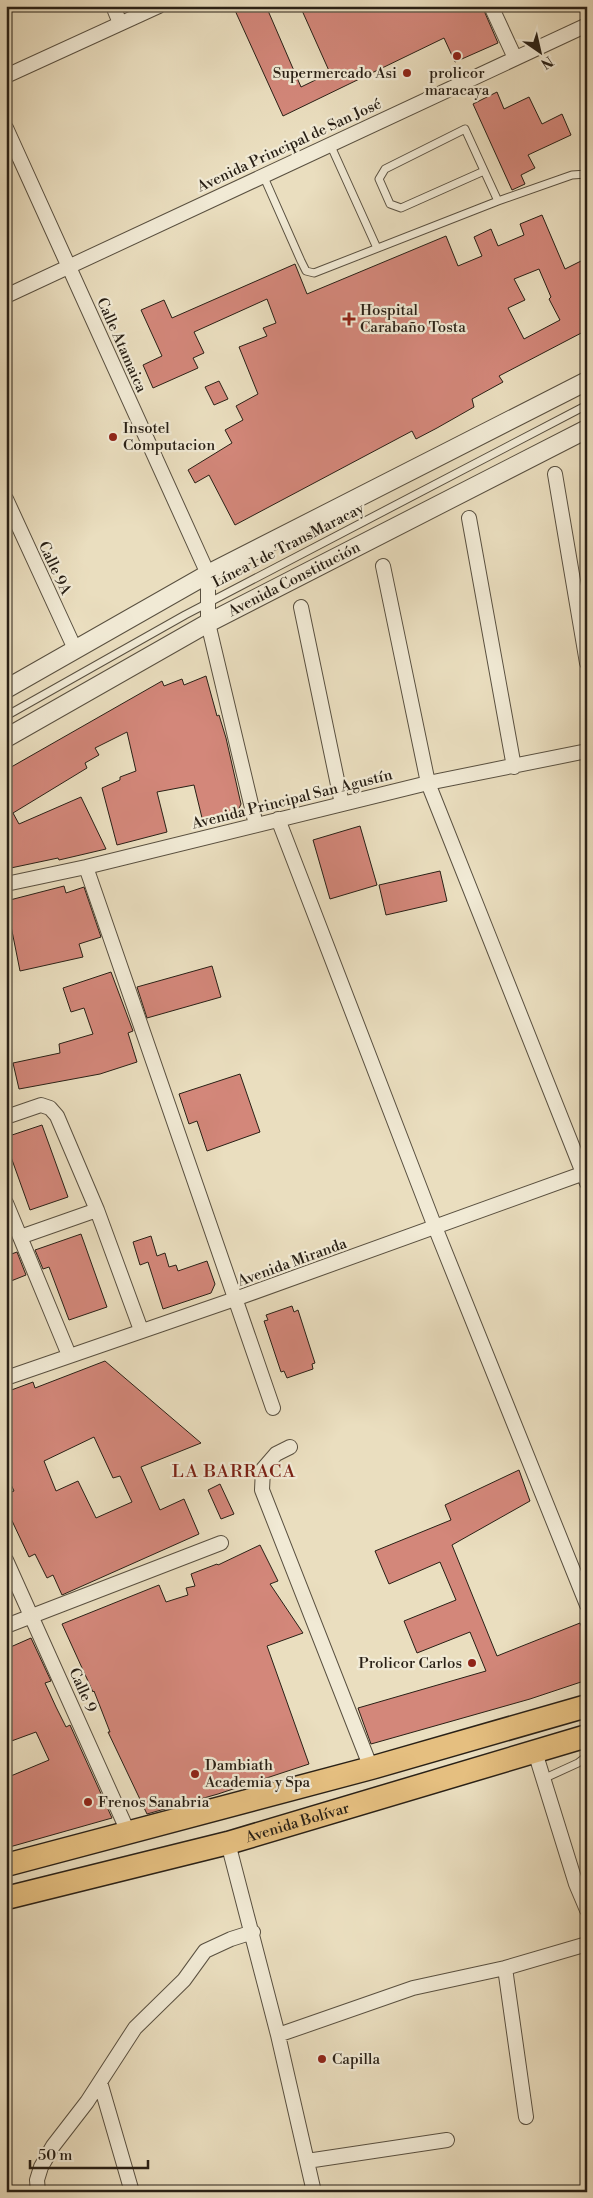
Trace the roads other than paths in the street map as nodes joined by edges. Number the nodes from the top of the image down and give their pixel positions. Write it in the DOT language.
graph roads {
  1 [pos="113,6"];
  2 [pos="159,6"];
  3 [pos="491,6"];
  4 [pos="120,23"];
  5 [pos="587,25"];
  6 [pos="515,58"];
  7 [pos="6,76"];
  8 [pos="6,128"];
  9 [pos="330,144"];
  10 [pos="484,171"];
  11 [pos="587,174"];
  12 [pos="263,175"];
  13 [pos="498,201"];
  14 [pos="377,248"];
  15 [pos="68,266"];
  16 [pos="6,296"];
  17 [pos="587,381"];
  18 [pos="587,405"];
  19 [pos="587,429"];
  20 [pos="555,474"];
  21 [pos="6,499"];
  22 [pos="469,518"];
  23 [pos="383,566"];
  24 [pos="208,574"];
  25 [pos="208,602"];
  26 [pos="300,607"];
  27 [pos="208,623"];
  28 [pos="75,649"];
  29 [pos="587,663"];
  30 [pos="6,689"];
  31 [pos="6,716"];
  32 [pos="6,738"];
  33 [pos="587,751"];
  34 [pos="514,767"];
  35 [pos="428,783"];
  36 [pos="342,804"];
  37 [pos="278,819"];
  38 [pos="256,825"];
  39 [pos="86,867"];
  40 [pos="6,884"];
  41 [pos="6,1117"];
  42 [pos="585,1176"];
  43 [pos="6,1203"];
  44 [pos="97,1210"];
  45 [pos="436,1227"];
  46 [pos="20,1237"];
  47 [pos="235,1299"];
  48 [pos="142,1330"];
  49 [pos="68,1355"];
  50 [pos="6,1378"];
  51 [pos="273,1408"];
  52 [pos="290,1446"];
  53 [pos="220,1543"];
  54 [pos="6,1560"];
  55 [pos="587,1605"];
  56 [pos="32,1615"];
  57 [pos="6,1626"];
  58 [pos="587,1706"];
  59 [pos="587,1736"];
  60 [pos="535,1752"];
  61 [pos="587,1756"];
  62 [pos="371,1768"];
  63 [pos="543,1779"];
  64 [pos="128,1834"];
  65 [pos="228,1843"];
  66 [pos="6,1865"];
  67 [pos="6,1898"];
  68 [pos="587,1910"];
  69 [pos="252,1932"];
  70 [pos="587,1944"];
  71 [pos="505,1968"];
  72 [pos="278,2035"];
  73 [pos="100,2082"];
  74 [pos="526,2117"];
  75 [pos="447,2140"];
  76 [pos="307,2161"];
  77 [pos="38,2192"];
  78 [pos="132,2192"];
  79 [pos="314,2192"];
  1 -- 4 [label="street"];
  2 -- 4 [label="street"];
  3 -- 6 [label="street"];
  4 -- 7 [label="street"];
  5 -- 6 [label="street, Avenida Principal de San José"];
  6 -- 9 [label="street, Avenida Principal de San José"];
  8 -- 15 [label="street, Calle Atamaica"];
  9 -- 12 [label="street, Avenida Principal de San José"];
  9 -- 14 [label="lane"];
  10 -- 10 [label="lane"];
  10 -- 13 [label="lane"];
  11 -- 13 [label="lane"];
  12 -- 14 [label="lane"];
  12 -- 15 [label="street, Avenida Principal de San José"];
  13 -- 14 [label="lane"];
  15 -- 16 [label="street, Avenida Principal de San José"];
  15 -- 24 [label="street, Calle Atamaica"];
  17 -- 24 [label="street"];
  18 -- 25 [label="lane, Línea 1 de TransMaracay"];
  19 -- 27 [label="street, Avenida Constitución"];
  20 -- 29 [label="street"];
  21 -- 28 [label="street, Calle 9A"];
  22 -- 34 [label="street"];
  23 -- 35 [label="street"];
  24 -- 25 [label="street"];
  24 -- 28 [label="street"];
  25 -- 27 [label="street"];
  25 -- 31 [label="lane, Línea 1 de TransMaracay"];
  26 -- 36 [label="street"];
  27 -- 32 [label="street, Avenida Constitución"];
  27 -- 38 [label="street"];
  28 -- 30 [label="street"];
  33 -- 34 [label="street, Avenida Principal San Agustín"];
  34 -- 35 [label="street, Avenida Principal San Agustín"];
  35 -- 36 [label="street, Avenida Principal San Agustín"];
  35 -- 42 [label="street"];
  36 -- 37 [label="street, Avenida Principal San Agustín"];
  37 -- 38 [label="street, Avenida Principal San Agustín"];
  37 -- 45 [label="street"];
  38 -- 39 [label="street, Avenida Principal San Agustín"];
  39 -- 40 [label="street, Avenida Principal San Agustín"];
  39 -- 47 [label="street"];
  41 -- 44 [label="street"];
  42 -- 45 [label="street, Avenida Miranda"];
  43 -- 46 [label="street"];
  44 -- 46 [label="street"];
  44 -- 48 [label="street"];
  45 -- 47 [label="street, Avenida Miranda"];
  45 -- 55 [label="street"];
  46 -- 49 [label="street"];
  47 -- 48 [label="street, Avenida Miranda"];
  47 -- 51 [label="street"];
  48 -- 49 [label="street, Avenida Miranda"];
  49 -- 50 [label="street, Avenida Miranda"];
  52 -- 62 [label="street"];
  53 -- 56 [label="street"];
  54 -- 56 [label="street, Calle 9"];
  56 -- 57 [label="street"];
  56 -- 64 [label="street, Calle 9"];
  58 -- 62 [label="main road, Avenida Bolívar"];
  59 -- 60 [label="main road, Avenida Bolívar"];
  60 -- 63 [label="street"];
  60 -- 65 [label="main road, Avenida Bolívar"];
  61 -- 63 [label="lane"];
  62 -- 64 [label="main road, Avenida Bolívar"];
  63 -- 68 [label="street"];
  64 -- 66 [label="main road, Avenida Bolívar"];
  65 -- 67 [label="main road, Avenida Bolívar"];
  65 -- 69 [label="street"];
  69 -- 72 [label="street"];
  69 -- 73 [label="street"];
  70 -- 71 [label="street"];
  71 -- 72 [label="street"];
  71 -- 74 [label="street"];
  72 -- 76 [label="street"];
  73 -- 77 [label="street"];
  73 -- 78 [label="street"];
  75 -- 76 [label="street"];
  76 -- 79 [label="street"];
}
